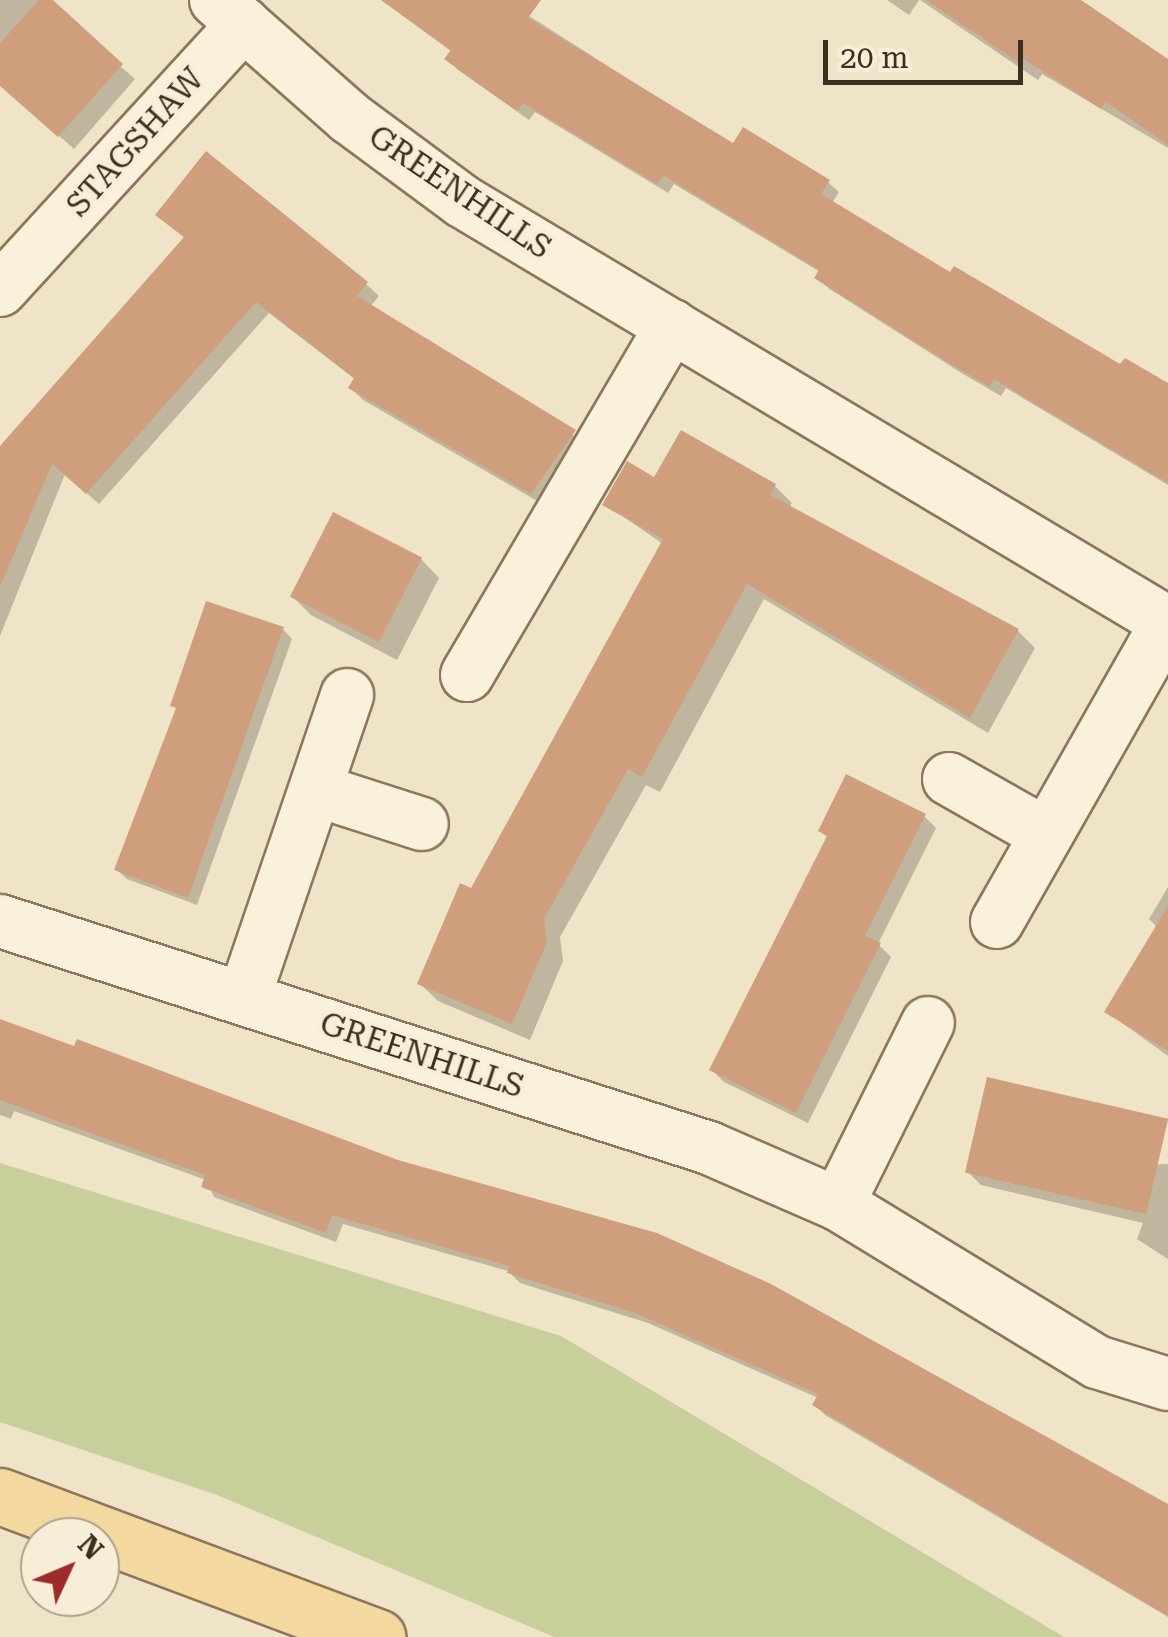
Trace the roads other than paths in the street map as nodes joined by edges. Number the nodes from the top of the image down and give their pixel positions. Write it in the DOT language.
graph roads {
  1 [pos="230,12"];
  2 [pos="9,262"];
  3 [pos="672,326"];
  4 [pos="1168,623"];
  5 [pos="468,675"];
  6 [pos="347,696"];
  7 [pos="949,779"];
  8 [pos="316,790"];
  9 [pos="422,824"];
  10 [pos="1046,834"];
  11 [pos="0,920"];
  12 [pos="997,922"];
  13 [pos="244,998"];
  14 [pos="928,1024"];
  15 [pos="838,1204"];
  16 [pos="1168,1384"];
  17 [pos="0,1496"];
  18 [pos="378,1637"];
  1 -- 2 [label="street, STAGSHAW"];
  1 -- 3 [label="street, GREENHILLS"];
  3 -- 4 [label="street, GREENHILLS"];
  3 -- 5 [label="street"];
  4 -- 10 [label="street"];
  6 -- 8 [label="street"];
  7 -- 10 [label="street"];
  8 -- 9 [label="street"];
  8 -- 13 [label="street"];
  10 -- 12 [label="street"];
  11 -- 13 [label="street, GREENHILLS"];
  13 -- 15 [label="street, GREENHILLS"];
  14 -- 15 [label="street"];
  15 -- 16 [label="street, GREENHILLS"];
  17 -- 18 [label="main road"];
}
